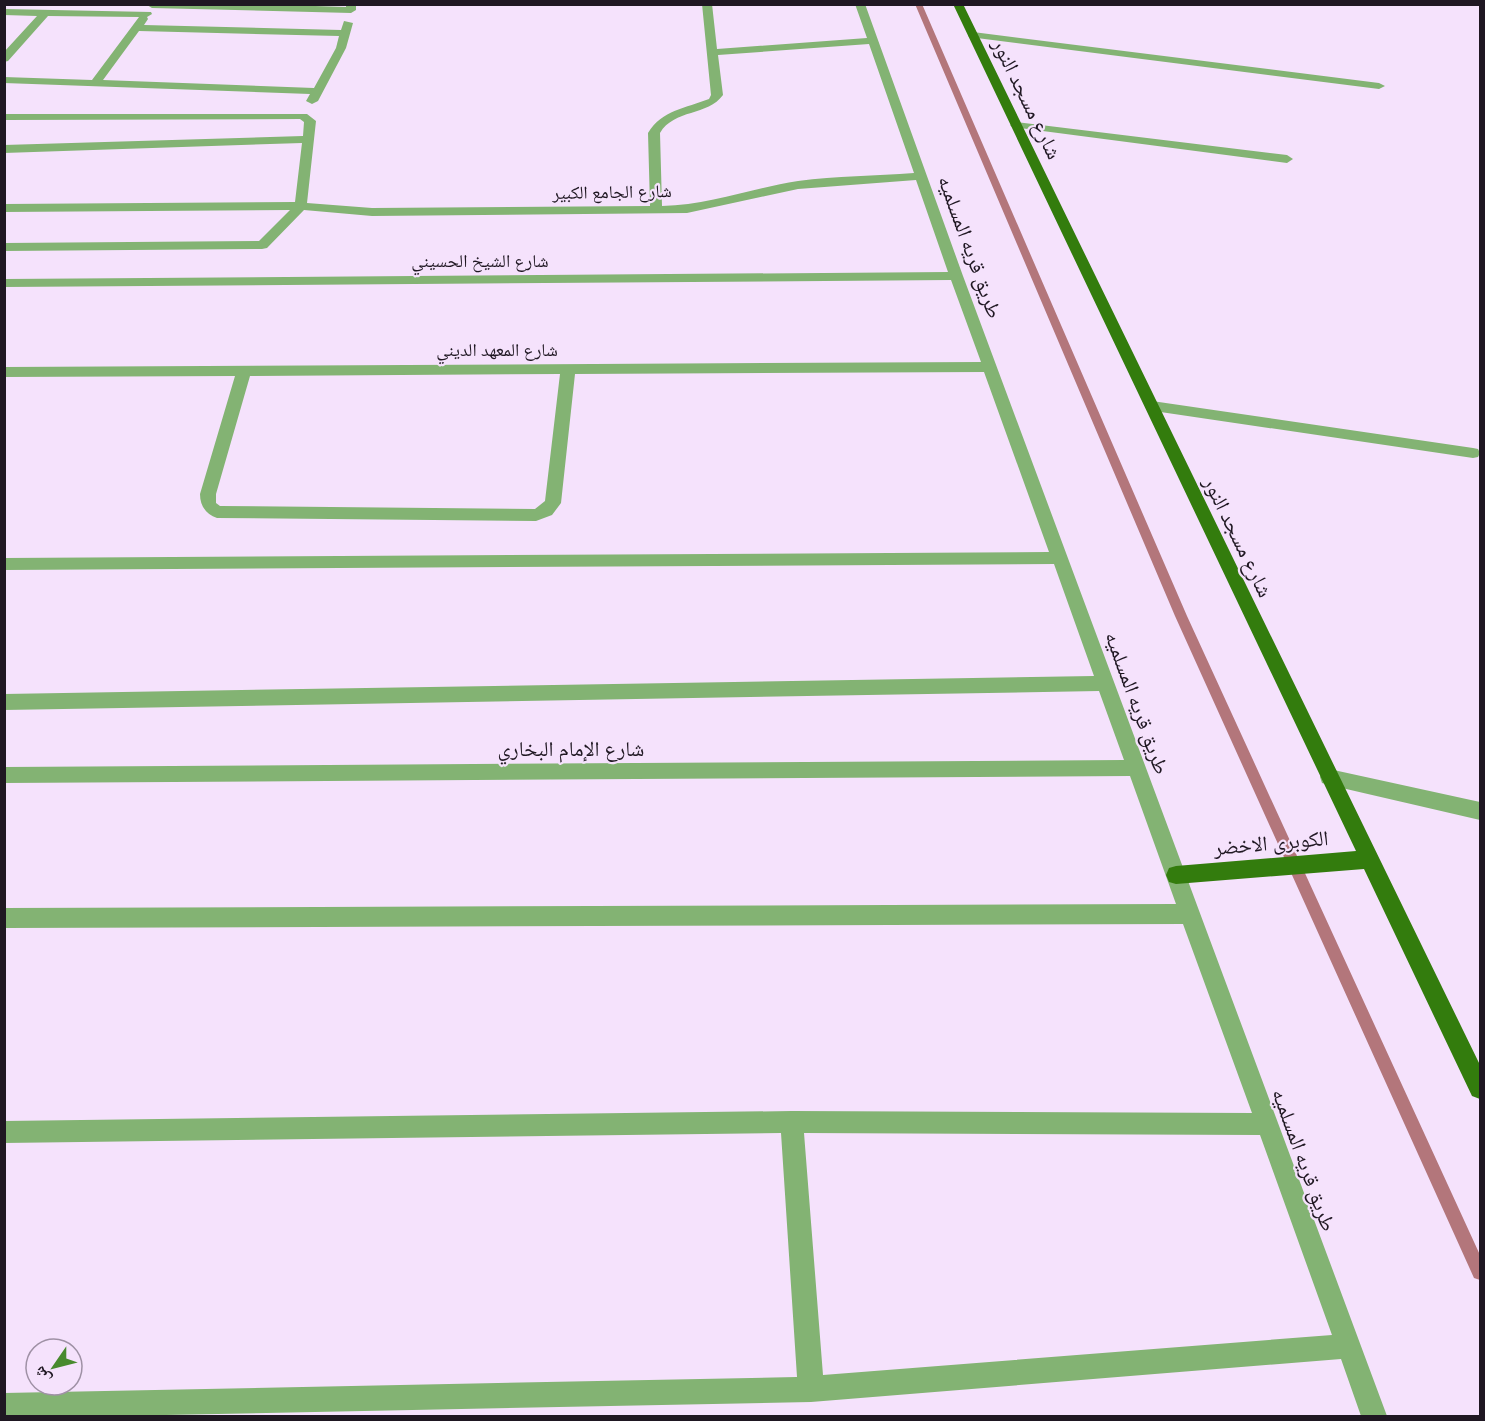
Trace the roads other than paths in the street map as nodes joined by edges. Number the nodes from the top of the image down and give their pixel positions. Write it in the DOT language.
graph roads {
  1 [pos="707,4"];
  2 [pos="860,4"];
  3 [pos="958,4"];
  4 [pos="351,7"];
  5 [pos="150,8"];
  6 [pos="12,9"];
  7 [pos="46,12"];
  8 [pos="136,28"];
  9 [pos="346,33"];
  10 [pos="973,35"];
  11 [pos="873,41"];
  12 [pos="714,52"];
  13 [pos="4,59"];
  14 [pos="4,80"];
  15 [pos="95,84"];
  16 [pos="1379,86"];
  17 [pos="318,91"];
  18 [pos="303,116"];
  19 [pos="4,117"];
  20 [pos="1016,125"];
  21 [pos="308,139"];
  22 [pos="4,149"];
  23 [pos="1287,159"];
  24 [pos="921,176"];
  25 [pos="301,206"];
  26 [pos="4,208"];
  27 [pos="656,210"];
  28 [pos="4,247"];
  29 [pos="956,276"];
  30 [pos="4,283"];
  31 [pos="989,367"];
  32 [pos="568,369"];
  33 [pos="244,371"];
  34 [pos="4,372"];
  35 [pos="1152,405"];
  36 [pos="1473,453"];
  37 [pos="1060,558"];
  38 [pos="4,564"];
  39 [pos="1105,683"];
  40 [pos="4,702"];
  41 [pos="1137,768"];
  42 [pos="4,776"];
  43 [pos="1329,777"];
  44 [pos="1480,811"];
  45 [pos="1370,859"];
  46 [pos="1176,875"];
  47 [pos="1190,914"];
  48 [pos="4,918"];
  49 [pos="1480,1088"];
  50 [pos="792,1122"];
  51 [pos="1268,1124"];
  52 [pos="4,1132"];
  53 [pos="1348,1346"];
  54 [pos="811,1389"];
  55 [pos="4,1407"];
  56 [pos="1374,1416"];
  1 -- 12 [label="street"];
  2 -- 11 [label="street, طريق قريه المسلميه"];
  3 -- 10 [label="main road, شارع مسجد النور"];
  4 -- 5 [label="street"];
  4 -- 9 [label="street"];
  5 -- 7 [label="street"];
  5 -- 8 [label="street"];
  6 -- 7 [label="street"];
  7 -- 13 [label="street"];
  8 -- 9 [label="street"];
  8 -- 15 [label="street"];
  9 -- 17 [label="street"];
  10 -- 16 [label="street"];
  10 -- 20 [label="main road, شارع مسجد النور"];
  11 -- 12 [label="street"];
  11 -- 24 [label="street, طريق قريه المسلميه"];
  12 -- 27 [label="street"];
  14 -- 15 [label="street"];
  15 -- 17 [label="street"];
  17 -- 18 [label="street"];
  18 -- 19 [label="street"];
  18 -- 21 [label="street"];
  20 -- 23 [label="street"];
  20 -- 35 [label="main road, شارع مسجد النور"];
  21 -- 22 [label="street"];
  21 -- 25 [label="street"];
  24 -- 27 [label="street, شارع الجامع الكبير"];
  24 -- 29 [label="street, طريق قريه المسلميه"];
  25 -- 26 [label="street, شارع الجامع الكبير"];
  25 -- 27 [label="street, شارع الجامع الكبير"];
  25 -- 28 [label="street"];
  29 -- 30 [label="street, شارع الشيخ الحسيني"];
  29 -- 31 [label="street, طريق قريه المسلميه"];
  31 -- 32 [label="street, شارع المعهد الديني"];
  31 -- 37 [label="street, طريق قريه المسلميه"];
  32 -- 33 [label="street, شارع المعهد الديني"];
  32 -- 33 [label="street"];
  33 -- 34 [label="street, شارع المعهد الديني"];
  35 -- 36 [label="street"];
  35 -- 43 [label="main road, شارع مسجد النور"];
  37 -- 38 [label="street"];
  37 -- 39 [label="street, طريق قريه المسلميه"];
  39 -- 40 [label="street"];
  39 -- 41 [label="street, طريق قريه المسلميه"];
  41 -- 42 [label="street, شارع الإمام البخاري"];
  41 -- 46 [label="street, طريق قريه المسلميه"];
  43 -- 44 [label="street"];
  43 -- 45 [label="main road, شارع مسجد النور"];
  45 -- 46 [label="main road, الكوبرى الاخضر"];
  45 -- 49 [label="main road, شارع مسجد النور"];
  46 -- 47 [label="street, طريق قريه المسلميه"];
  47 -- 48 [label="street"];
  47 -- 51 [label="street, طريق قريه المسلميه"];
  50 -- 51 [label="street"];
  50 -- 52 [label="street"];
  50 -- 54 [label="street"];
  51 -- 53 [label="street, طريق قريه المسلميه"];
  53 -- 54 [label="street"];
  53 -- 56 [label="street, طريق قريه المسلميه"];
  54 -- 55 [label="street"];
}
